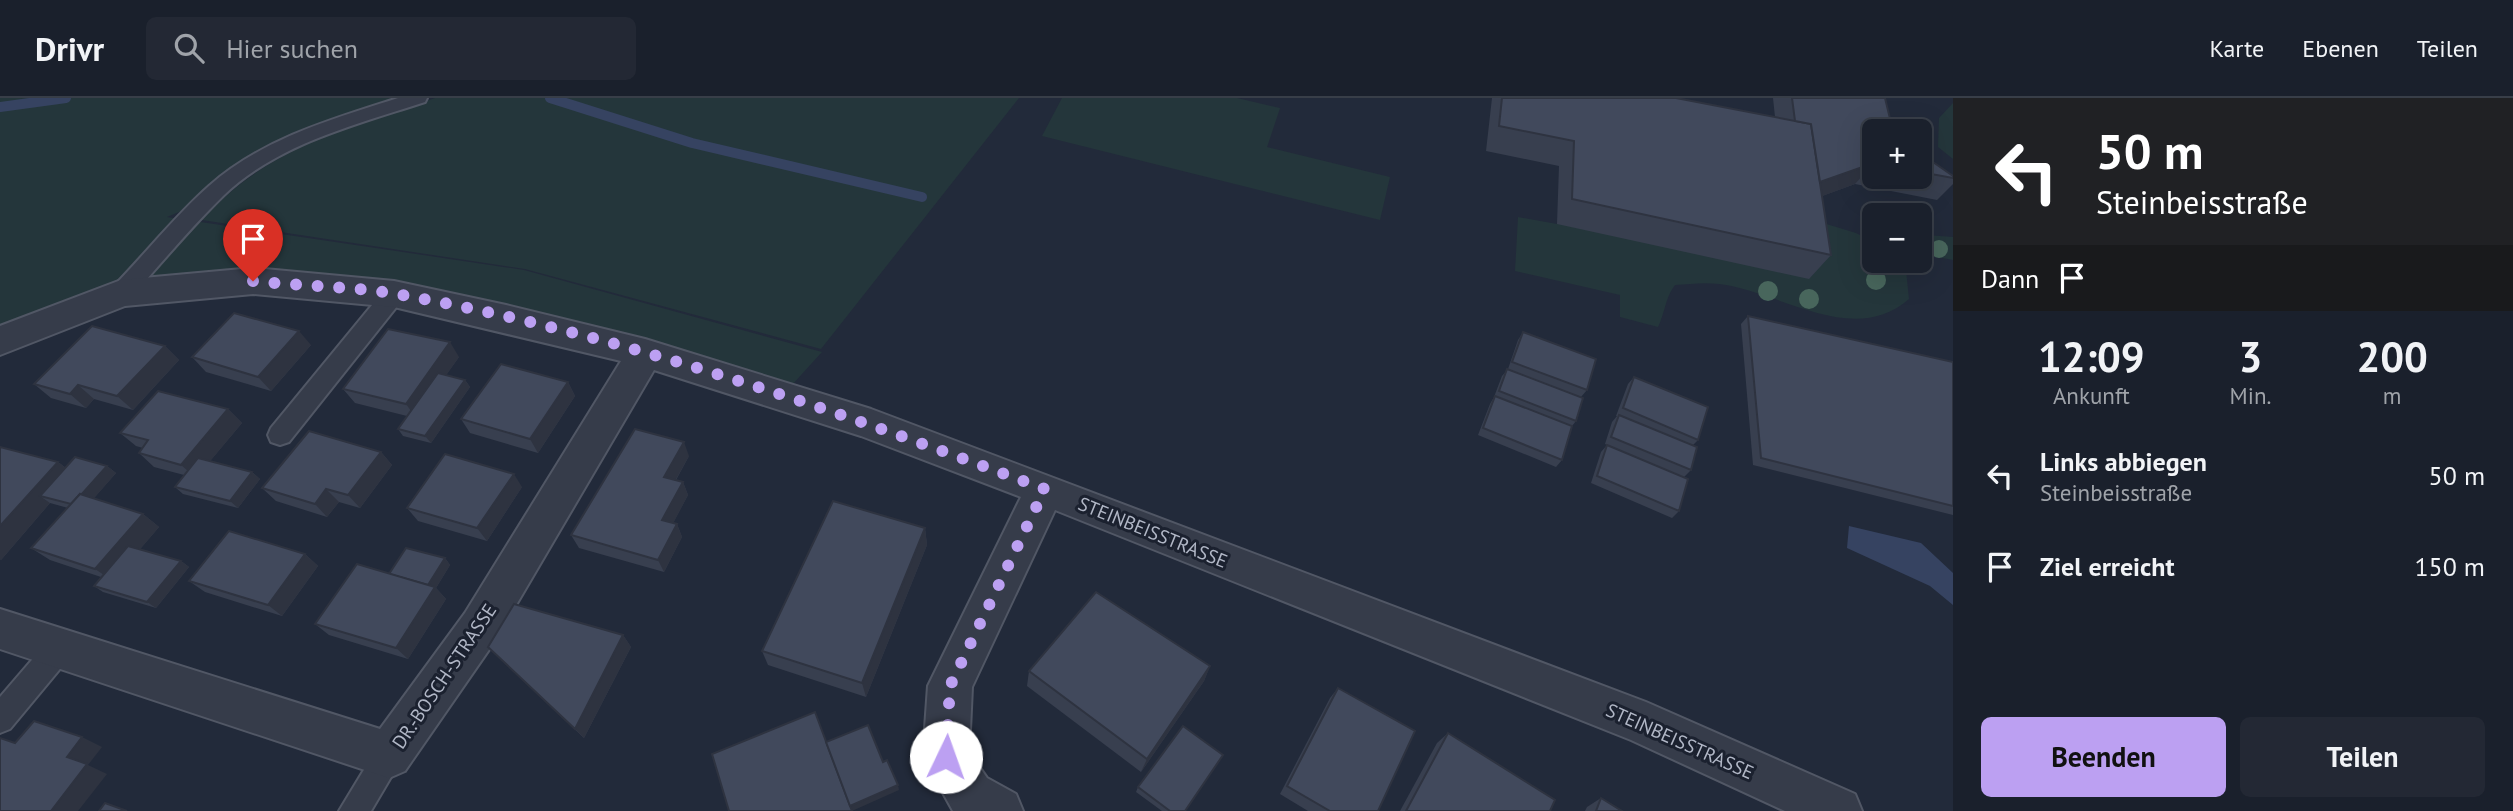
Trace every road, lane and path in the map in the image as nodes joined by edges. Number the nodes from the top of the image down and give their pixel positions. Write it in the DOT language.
graph roads {
  1 [pos="418,98"];
  2 [pos="121,293"];
  3 [pos="394,294"];
  4 [pos="0,341"];
  5 [pos="645,353"];
  6 [pos="280,435"];
  7 [pos="1045,489"];
  8 [pos="0,628"];
  9 [pos="59,649"];
  10 [pos="0,719"];
  11 [pos="389,755"];
  12 [pos="975,806"];
  13 [pos="354,811"];
  14 [pos="1838,811"];
  1 -- 2 [label="lane"];
  2 -- 3 [label="street, STEINBEISSTRASSE"];
  2 -- 4 [label="street, STEINBEISSTRASSE"];
  3 -- 5 [label="street, STEINBEISSTRASSE"];
  3 -- 6 [label="lane"];
  5 -- 7 [label="street, STEINBEISSTRASSE"];
  5 -- 11 [label="street, DR.-BOSCH-STRASSE"];
  7 -- 12 [label="street"];
  7 -- 14 [label="street, STEINBEISSTRASSE"];
  8 -- 9 [label="street, DR.-BOSCH-STRASSE"];
  9 -- 10 [label="lane"];
  9 -- 11 [label="street, DR.-BOSCH-STRASSE"];
  11 -- 13 [label="lane"];
}
